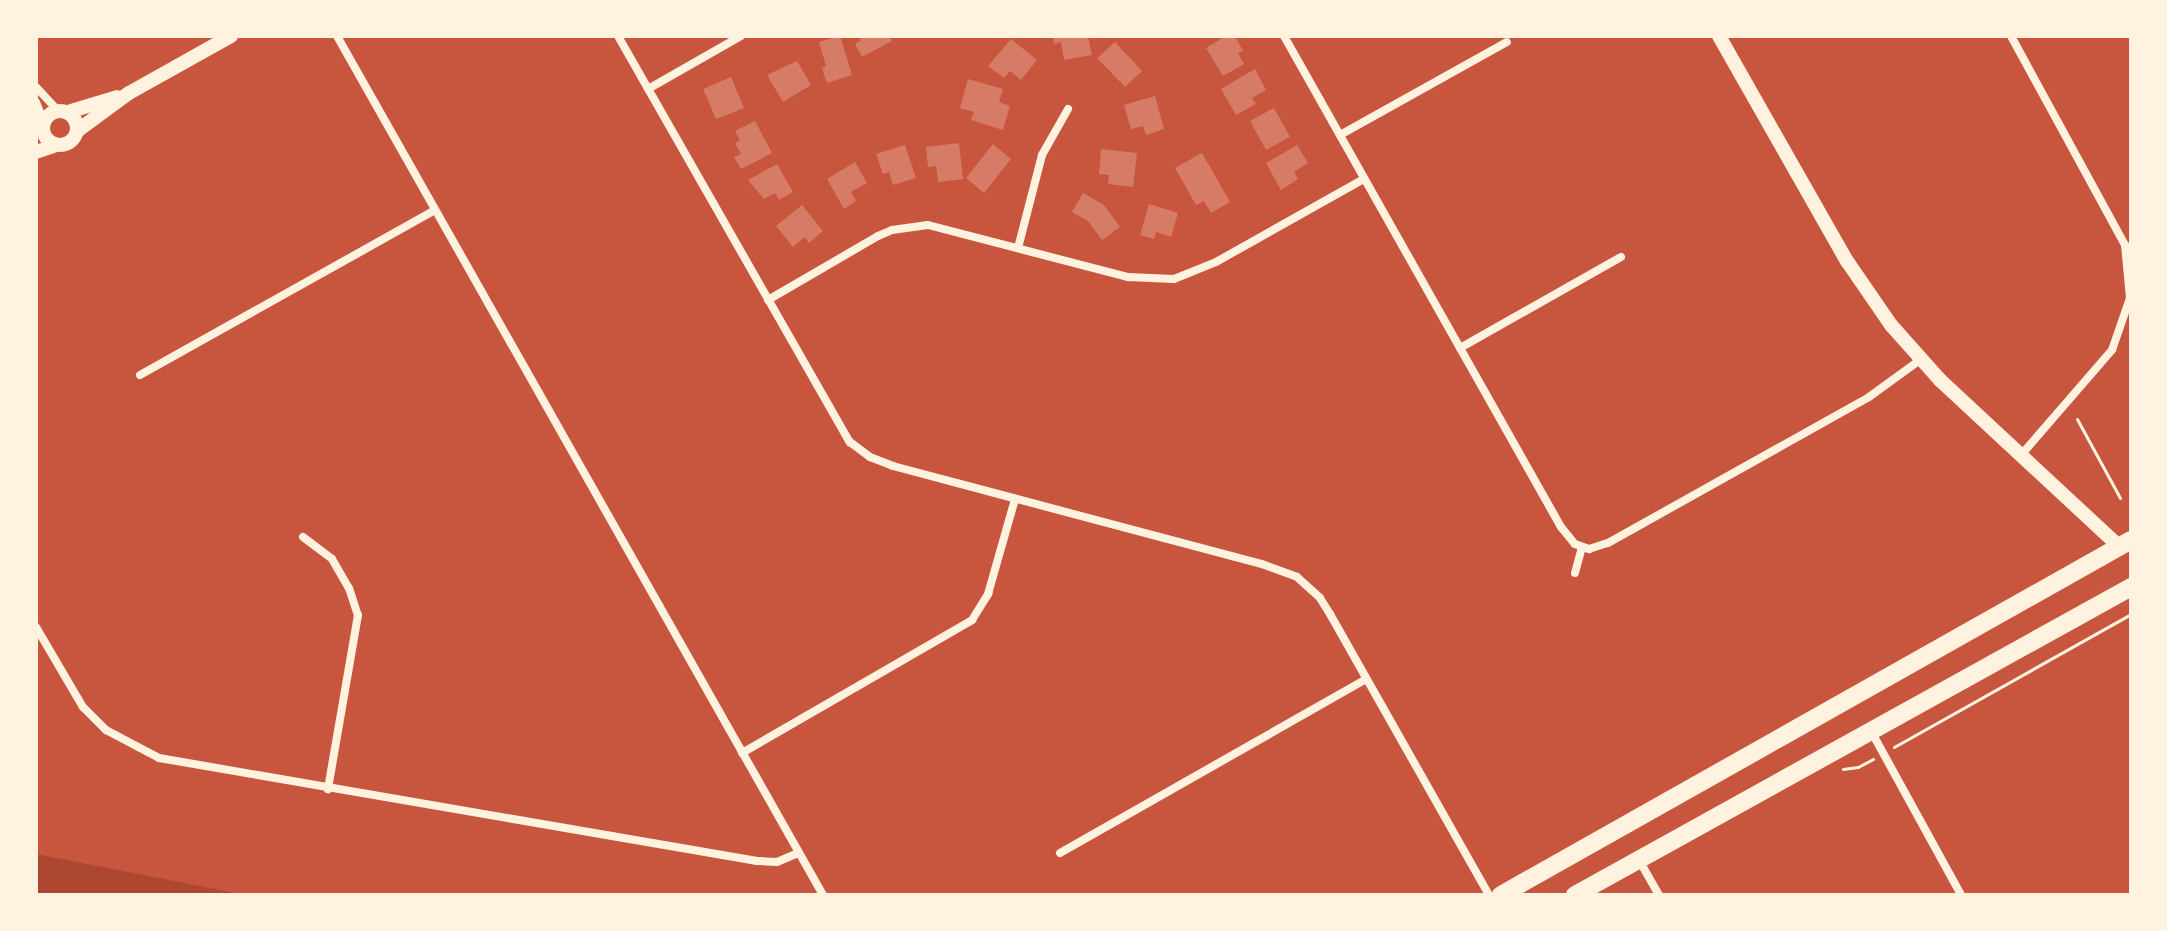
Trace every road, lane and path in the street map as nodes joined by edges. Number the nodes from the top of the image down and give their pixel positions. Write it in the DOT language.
graph roads {
  1 [pos="231,36"];
  2 [pos="337,36"];
  3 [pos="618,36"];
  4 [pos="741,36"];
  5 [pos="1284,36"];
  6 [pos="1719,36"];
  7 [pos="2011,36"];
  8 [pos="1507,42"];
  9 [pos="36,87"];
  10 [pos="648,89"];
  11 [pos="129,93"];
  12 [pos="36,102"];
  13 [pos="1068,109"];
  14 [pos="63,112"];
  15 [pos="41,128"];
  16 [pos="77,131"];
  17 [pos="1340,135"];
  18 [pos="56,145"];
  19 [pos="36,152"];
  20 [pos="1364,179"];
  21 [pos="435,210"];
  22 [pos="2128,243"];
  23 [pos="1018,248"];
  24 [pos="1621,257"];
  25 [pos="768,300"];
  26 [pos="1460,348"];
  27 [pos="1920,360"];
  28 [pos="140,375"];
  29 [pos="2077,419"];
  30 [pos="2022,454"];
  31 [pos="2120,498"];
  32 [pos="1015,499"];
  33 [pos="303,537"];
  34 [pos="1582,547"];
  35 [pos="2127,550"];
  36 [pos="1575,573"];
  37 [pos="2131,587"];
  38 [pos="2131,614"];
  39 [pos="36,627"];
  40 [pos="1366,679"];
  41 [pos="1871,731"];
  42 [pos="742,753"];
  43 [pos="1883,753"];
  44 [pos="328,789"];
  45 [pos="1621,828"];
  46 [pos="798,853"];
  47 [pos="1060,853"];
  48 [pos="1639,859"];
  49 [pos="823,895"];
  50 [pos="1489,895"];
  51 [pos="1501,895"];
  52 [pos="1575,895"];
  53 [pos="1659,895"];
  54 [pos="1961,895"];
  1 -- 11 [label="street"];
  2 -- 21 [label="street"];
  3 -- 10 [label="street"];
  4 -- 10 [label="street"];
  5 -- 17 [label="street"];
  6 -- 27 [label="street"];
  7 -- 22 [label="street"];
  8 -- 17 [label="street"];
  9 -- 14 [label="street"];
  10 -- 25 [label="street"];
  11 -- 14 [label="street"];
  11 -- 16 [label="street"];
  12 -- 15 [label="street"];
  13 -- 23 [label="street"];
  14 -- 15 [label="street"];
  14 -- 16 [label="street"];
  15 -- 18 [label="street"];
  16 -- 18 [label="street"];
  17 -- 20 [label="street"];
  18 -- 19 [label="street"];
  20 -- 23 [label="street"];
  20 -- 26 [label="street"];
  21 -- 28 [label="street"];
  21 -- 42 [label="street"];
  22 -- 30 [label="street"];
  23 -- 25 [label="street"];
  24 -- 26 [label="street"];
  25 -- 32 [label="street"];
  26 -- 34 [label="street"];
  27 -- 30 [label="street"];
  27 -- 34 [label="street"];
  29 -- 31 [label="path"];
  30 -- 35 [label="street"];
  32 -- 40 [label="street"];
  32 -- 42 [label="street"];
  33 -- 44 [label="street"];
  34 -- 36 [label="street"];
  35 -- 45 [label="main road"];
  37 -- 41 [label="main road"];
  38 -- 43 [label="path"];
  39 -- 44 [label="street"];
  40 -- 47 [label="street"];
  40 -- 50 [label="street"];
  41 -- 43 [label="street"];
  41 -- 48 [label="main road"];
  42 -- 46 [label="street"];
  43 -- 54 [label="street"];
  44 -- 46 [label="street"];
  45 -- 48 [label="main road"];
  45 -- 51 [label="main road"];
  46 -- 49 [label="street"];
  48 -- 52 [label="main road"];
  48 -- 53 [label="street"];
}
